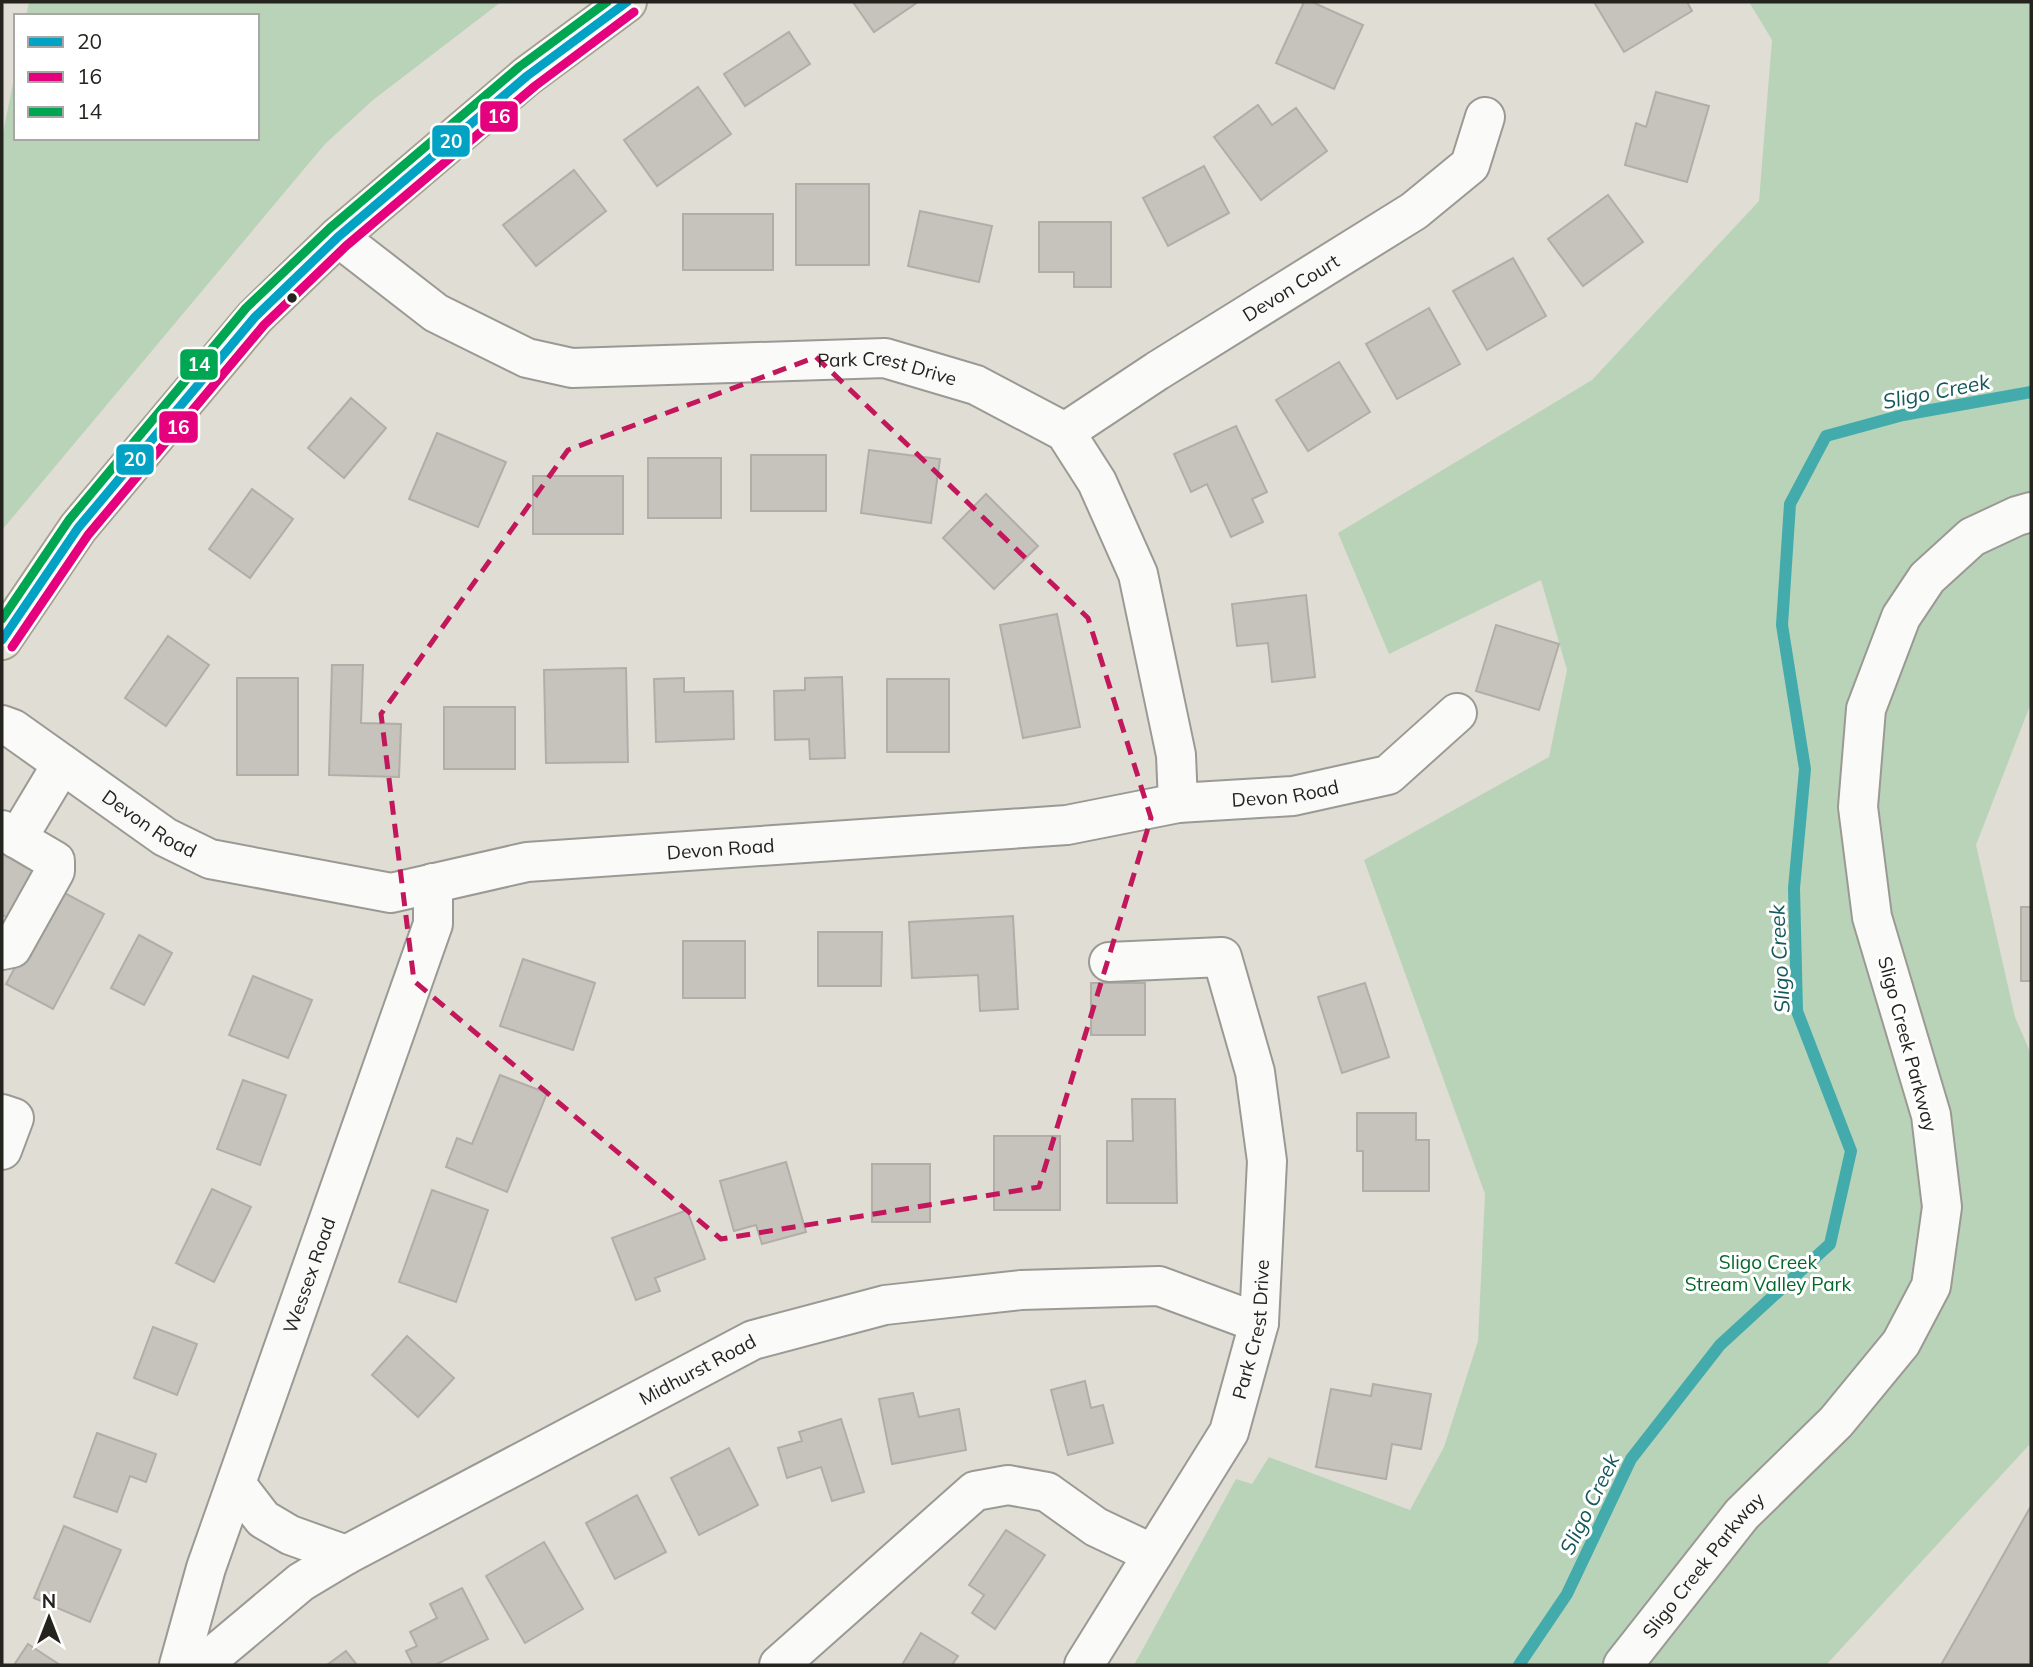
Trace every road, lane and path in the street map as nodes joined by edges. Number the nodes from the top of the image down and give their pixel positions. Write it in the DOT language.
graph roads {
  1 [pos="627,2"];
  2 [pos="1485,117"];
  3 [pos="338,237"];
  4 [pos="1065,432"];
  5 [pos="2031,512"];
  6 [pos="2,640"];
  7 [pos="1457,713"];
  8 [pos="2,725"];
  9 [pos="62,764"];
  10 [pos="1178,803"];
  11 [pos="9,834"];
  12 [pos="433,883"];
  13 [pos="2,950"];
  14 [pos="1109,962"];
  15 [pos="2,1114"];
  16 [pos="2,1150"];
  17 [pos="1259,1323"];
  18 [pos="236,1484"];
  19 [pos="1153,1554"];
  20 [pos="346,1555"];
  21 [pos="179,1665"];
  22 [pos="202,1665"];
  23 [pos="779,1665"];
  24 [pos="1084,1665"];
  25 [pos="1623,1665"];
  1 -- 3 [label="main road"];
  2 -- 4 [label="street, Devon Court"];
  3 -- 4 [label="street, Park Crest Drive"];
  3 -- 6 [label="main road"];
  4 -- 10 [label="street, Park Crest Drive"];
  5 -- 25 [label="street, Sligo Creek Parkway"];
  7 -- 10 [label="street, Devon Road"];
  8 -- 9 [label="street, Devon Road"];
  9 -- 11 [label="street"];
  9 -- 12 [label="street, Devon Road"];
  10 -- 12 [label="street, Devon Road"];
  11 -- 13 [label="street"];
  12 -- 18 [label="street, Wessex Road"];
  14 -- 17 [label="street, Park Crest Drive"];
  15 -- 16 [label="street"];
  17 -- 19 [label="street, Park Crest Drive"];
  17 -- 20 [label="street, Midhurst Road"];
  18 -- 20 [label="street"];
  18 -- 21 [label="street, Wessex Road"];
  19 -- 23 [label="street"];
  19 -- 24 [label="street, Park Crest Drive"];
  20 -- 22 [label="street, Midhurst Road"];
}
